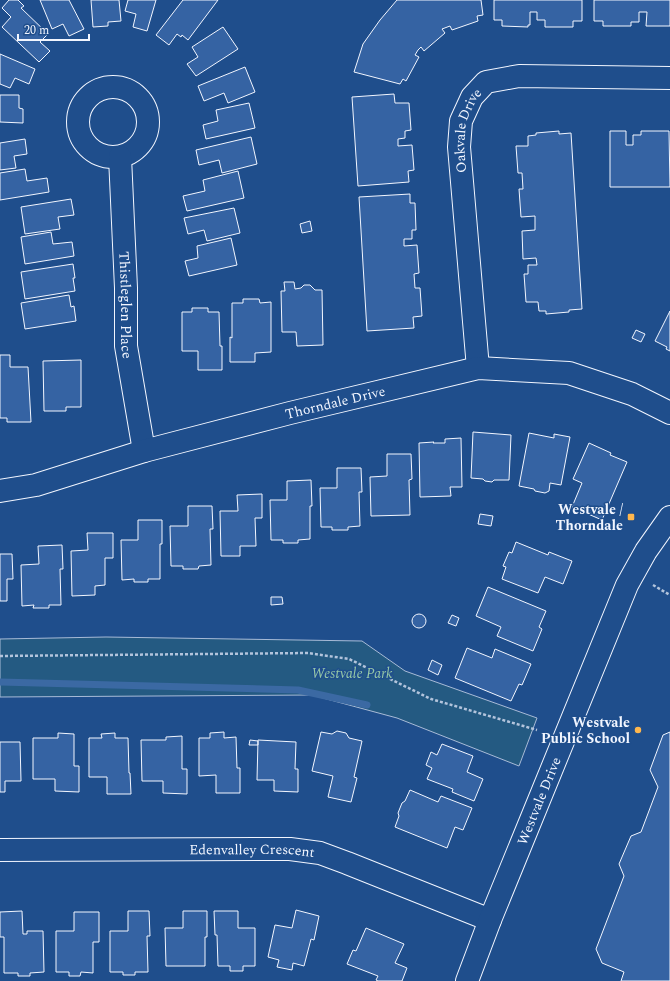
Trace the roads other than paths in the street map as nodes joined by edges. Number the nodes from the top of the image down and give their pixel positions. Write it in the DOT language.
graph roads {
  1 [pos="670,78"];
  2 [pos="120,157"];
  3 [pos="478,368"];
  4 [pos="670,413"];
  5 [pos="144,451"];
  6 [pos="0,491"];
  7 [pos="670,517"];
  8 [pos="0,850"];
  9 [pos="490,920"];
  10 [pos="467,981"];
  1 -- 3 [label="street, Oakvale Drive"];
  2 -- 5 [label="street, Thistleglen Place"];
  3 -- 4 [label="street, Thorndale Drive"];
  3 -- 5 [label="street, Thorndale Drive"];
  5 -- 6 [label="street, Thorndale Drive"];
  7 -- 9 [label="street, Westvale Drive"];
  8 -- 9 [label="street, Edenvalley Crescent"];
  9 -- 10 [label="street, Westvale Drive"];
}
